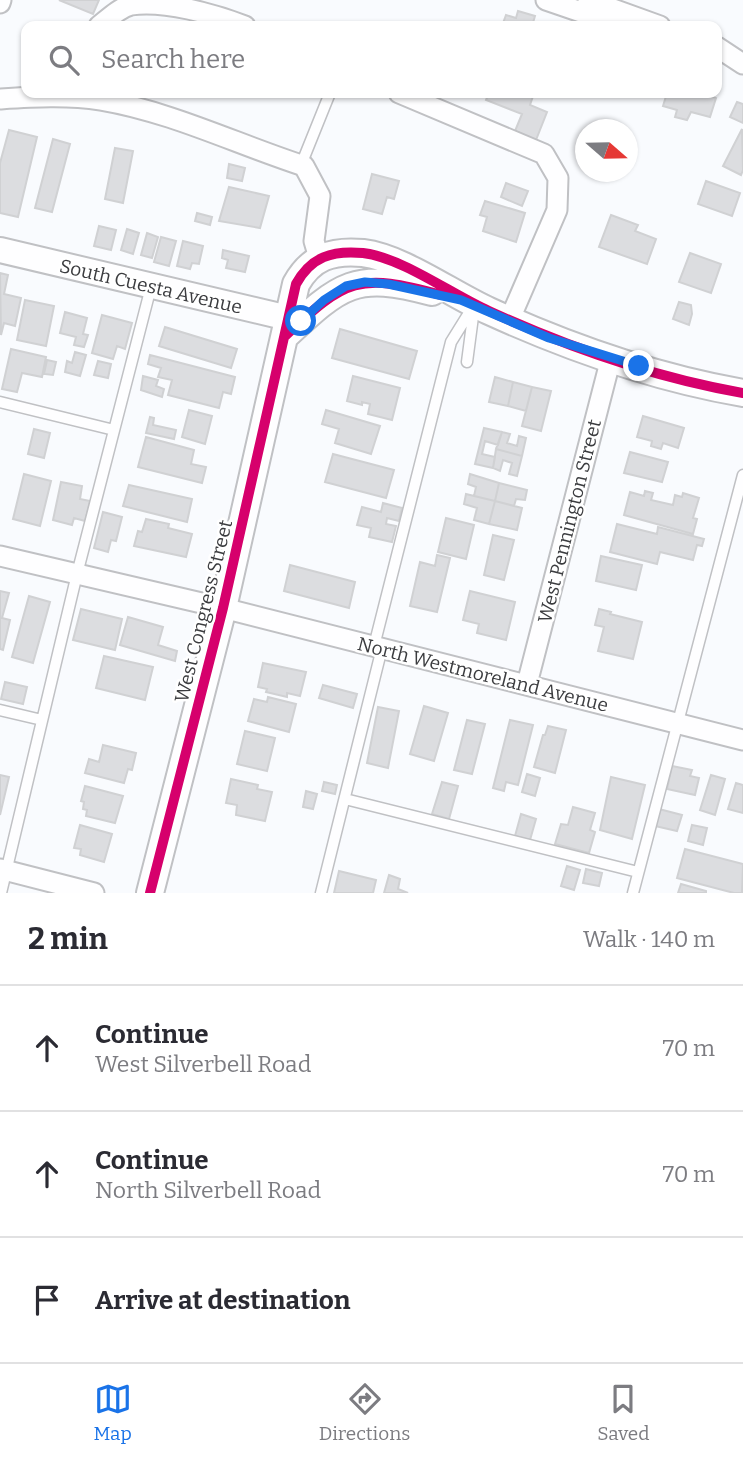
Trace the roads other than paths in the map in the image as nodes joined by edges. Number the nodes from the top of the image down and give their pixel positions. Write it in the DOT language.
graph roads {
  1 [pos="546,0"];
  2 [pos="587,0"];
  3 [pos="106,21"];
  4 [pos="228,21"];
  5 [pos="607,21"];
  6 [pos="646,21"];
  7 [pos="722,51"];
  8 [pos="722,60"];
  9 [pos="743,66"];
  10 [pos="21,97"];
  11 [pos="86,98"];
  12 [pos="328,98"];
  13 [pos="411,98"];
  14 [pos="0,99"];
  15 [pos="301,165"];
  16 [pos="0,250"];
  17 [pos="319,258"];
  18 [pos="151,287"];
  19 [pos="474,305"];
  20 [pos="509,321"];
  21 [pos="292,325"];
  22 [pos="611,358"];
  23 [pos="467,362"];
  24 [pos="743,393"];
  25 [pos="0,402"];
  26 [pos="114,430"];
  27 [pos="743,475"];
  28 [pos="0,556"];
  29 [pos="77,574"];
  30 [pos="223,608"];
  31 [pos="378,647"];
  32 [pos="527,684"];
  33 [pos="0,710"];
  34 [pos="42,720"];
  35 [pos="677,724"];
  36 [pos="743,740"];
  37 [pos="345,799"];
  38 [pos="3,869"];
  39 [pos="638,872"];
  40 [pos="1,893"];
  41 [pos="94,893"];
  42 [pos="150,893"];
  43 [pos="321,893"];
  44 [pos="633,893"];
  1 -- 5 [label="street"];
  2 -- 6 [label="street"];
  3 -- 4 [label="street"];
  7 -- 9 [label="street"];
  8 -- 9 [label="street"];
  10 -- 14 [label="street"];
  11 -- 15 [label="street"];
  12 -- 15 [label="lane"];
  13 -- 20 [label="street"];
  15 -- 17 [label="street"];
  16 -- 18 [label="street, South Cuesta Avenue"];
  17 -- 19 [label="main road"];
  17 -- 21 [label="main road, West Congress Street"];
  18 -- 21 [label="street, South Cuesta Avenue"];
  18 -- 26 [label="lane"];
  19 -- 20 [label="main road"];
  19 -- 21 [label="main road"];
  19 -- 23 [label="lane"];
  19 -- 31 [label="lane"];
  20 -- 22 [label="main road"];
  21 -- 30 [label="main road, West Congress Street"];
  22 -- 24 [label="main road"];
  22 -- 32 [label="street, West Pennington Street"];
  25 -- 26 [label="lane"];
  26 -- 29 [label="lane"];
  27 -- 35 [label="lane"];
  28 -- 29 [label="street, North Westmoreland Avenue"];
  29 -- 30 [label="street, North Westmoreland Avenue"];
  29 -- 34 [label="lane"];
  30 -- 31 [label="street, North Westmoreland Avenue"];
  30 -- 42 [label="main road, West Congress Street"];
  31 -- 32 [label="street, North Westmoreland Avenue"];
  31 -- 37 [label="lane"];
  32 -- 35 [label="street, North Westmoreland Avenue"];
  33 -- 34 [label="lane"];
  34 -- 38 [label="lane"];
  35 -- 36 [label="street, North Westmoreland Avenue"];
  35 -- 39 [label="lane"];
  37 -- 39 [label="lane"];
  37 -- 43 [label="lane"];
  38 -- 40 [label="lane"];
  38 -- 41 [label="street"];
  39 -- 44 [label="lane"];
}
